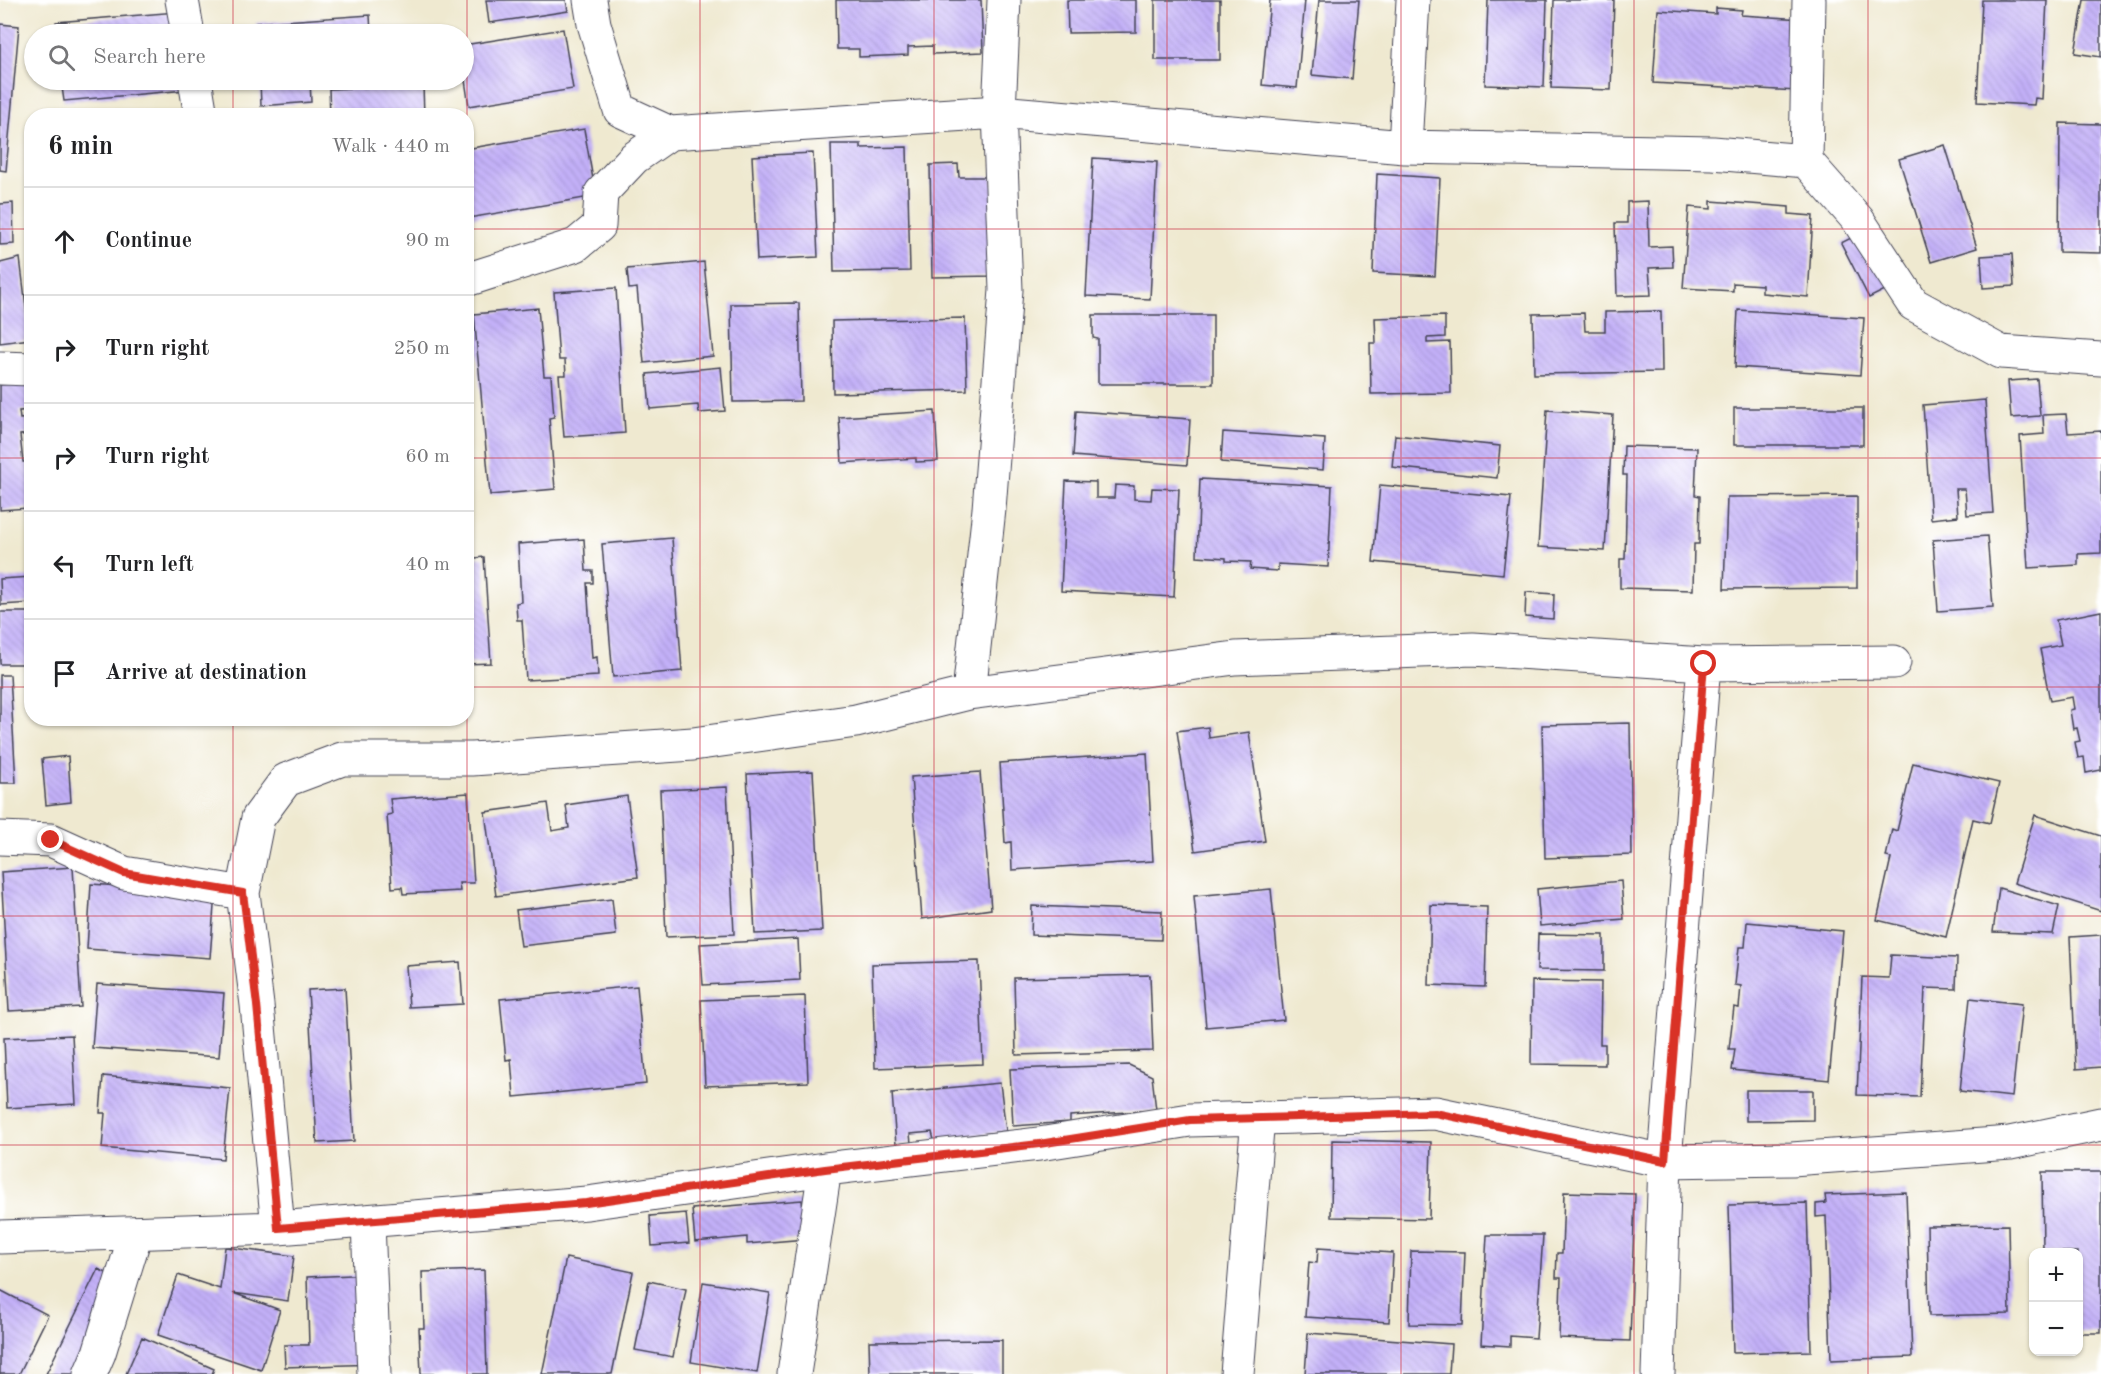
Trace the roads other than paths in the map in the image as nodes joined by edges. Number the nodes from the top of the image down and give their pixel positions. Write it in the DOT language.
graph roads {
  1 [pos="182,0"];
  2 [pos="590,0"];
  3 [pos="1004,0"];
  4 [pos="1413,0"];
  5 [pos="1809,0"];
  6 [pos="186,24"];
  7 [pos="197,90"];
  8 [pos="200,108"];
  9 [pos="999,111"];
  10 [pos="670,133"];
  11 [pos="1405,147"];
  12 [pos="1806,161"];
  13 [pos="474,277"];
  14 [pos="2101,359"];
  15 [pos="0,368"];
  16 [pos="24,369"];
  17 [pos="1894,662"];
  18 [pos="1704,664"];
  19 [pos="969,693"];
  20 [pos="0,838"];
  21 [pos="243,893"];
  22 [pos="1258,1118"];
  23 [pos="2101,1124"];
  24 [pos="1665,1161"];
  25 [pos="825,1169"];
  26 [pos="368,1222"];
  27 [pos="278,1228"];
  28 [pos="136,1233"];
  29 [pos="0,1237"];
  30 [pos="90,1374"];
  31 [pos="375,1374"];
  32 [pos="794,1374"];
  33 [pos="1237,1374"];
  34 [pos="1658,1374"];
  1 -- 6 [label="street"];
  2 -- 10 [label="street"];
  3 -- 9 [label="street"];
  4 -- 11 [label="street"];
  5 -- 12 [label="street"];
  7 -- 8 [label="street"];
  9 -- 10 [label="street"];
  9 -- 11 [label="street"];
  9 -- 19 [label="street"];
  10 -- 13 [label="street"];
  11 -- 12 [label="street"];
  12 -- 14 [label="street"];
  15 -- 16 [label="street"];
  17 -- 18 [label="street"];
  18 -- 19 [label="street"];
  18 -- 24 [label="street"];
  19 -- 21 [label="street"];
  20 -- 21 [label="street"];
  21 -- 27 [label="street"];
  22 -- 24 [label="street"];
  22 -- 25 [label="street"];
  22 -- 33 [label="street"];
  23 -- 24 [label="street"];
  24 -- 34 [label="street"];
  25 -- 26 [label="street"];
  25 -- 32 [label="street"];
  26 -- 27 [label="street"];
  26 -- 31 [label="street"];
  27 -- 28 [label="street"];
  28 -- 29 [label="street"];
  28 -- 30 [label="street"];
}
